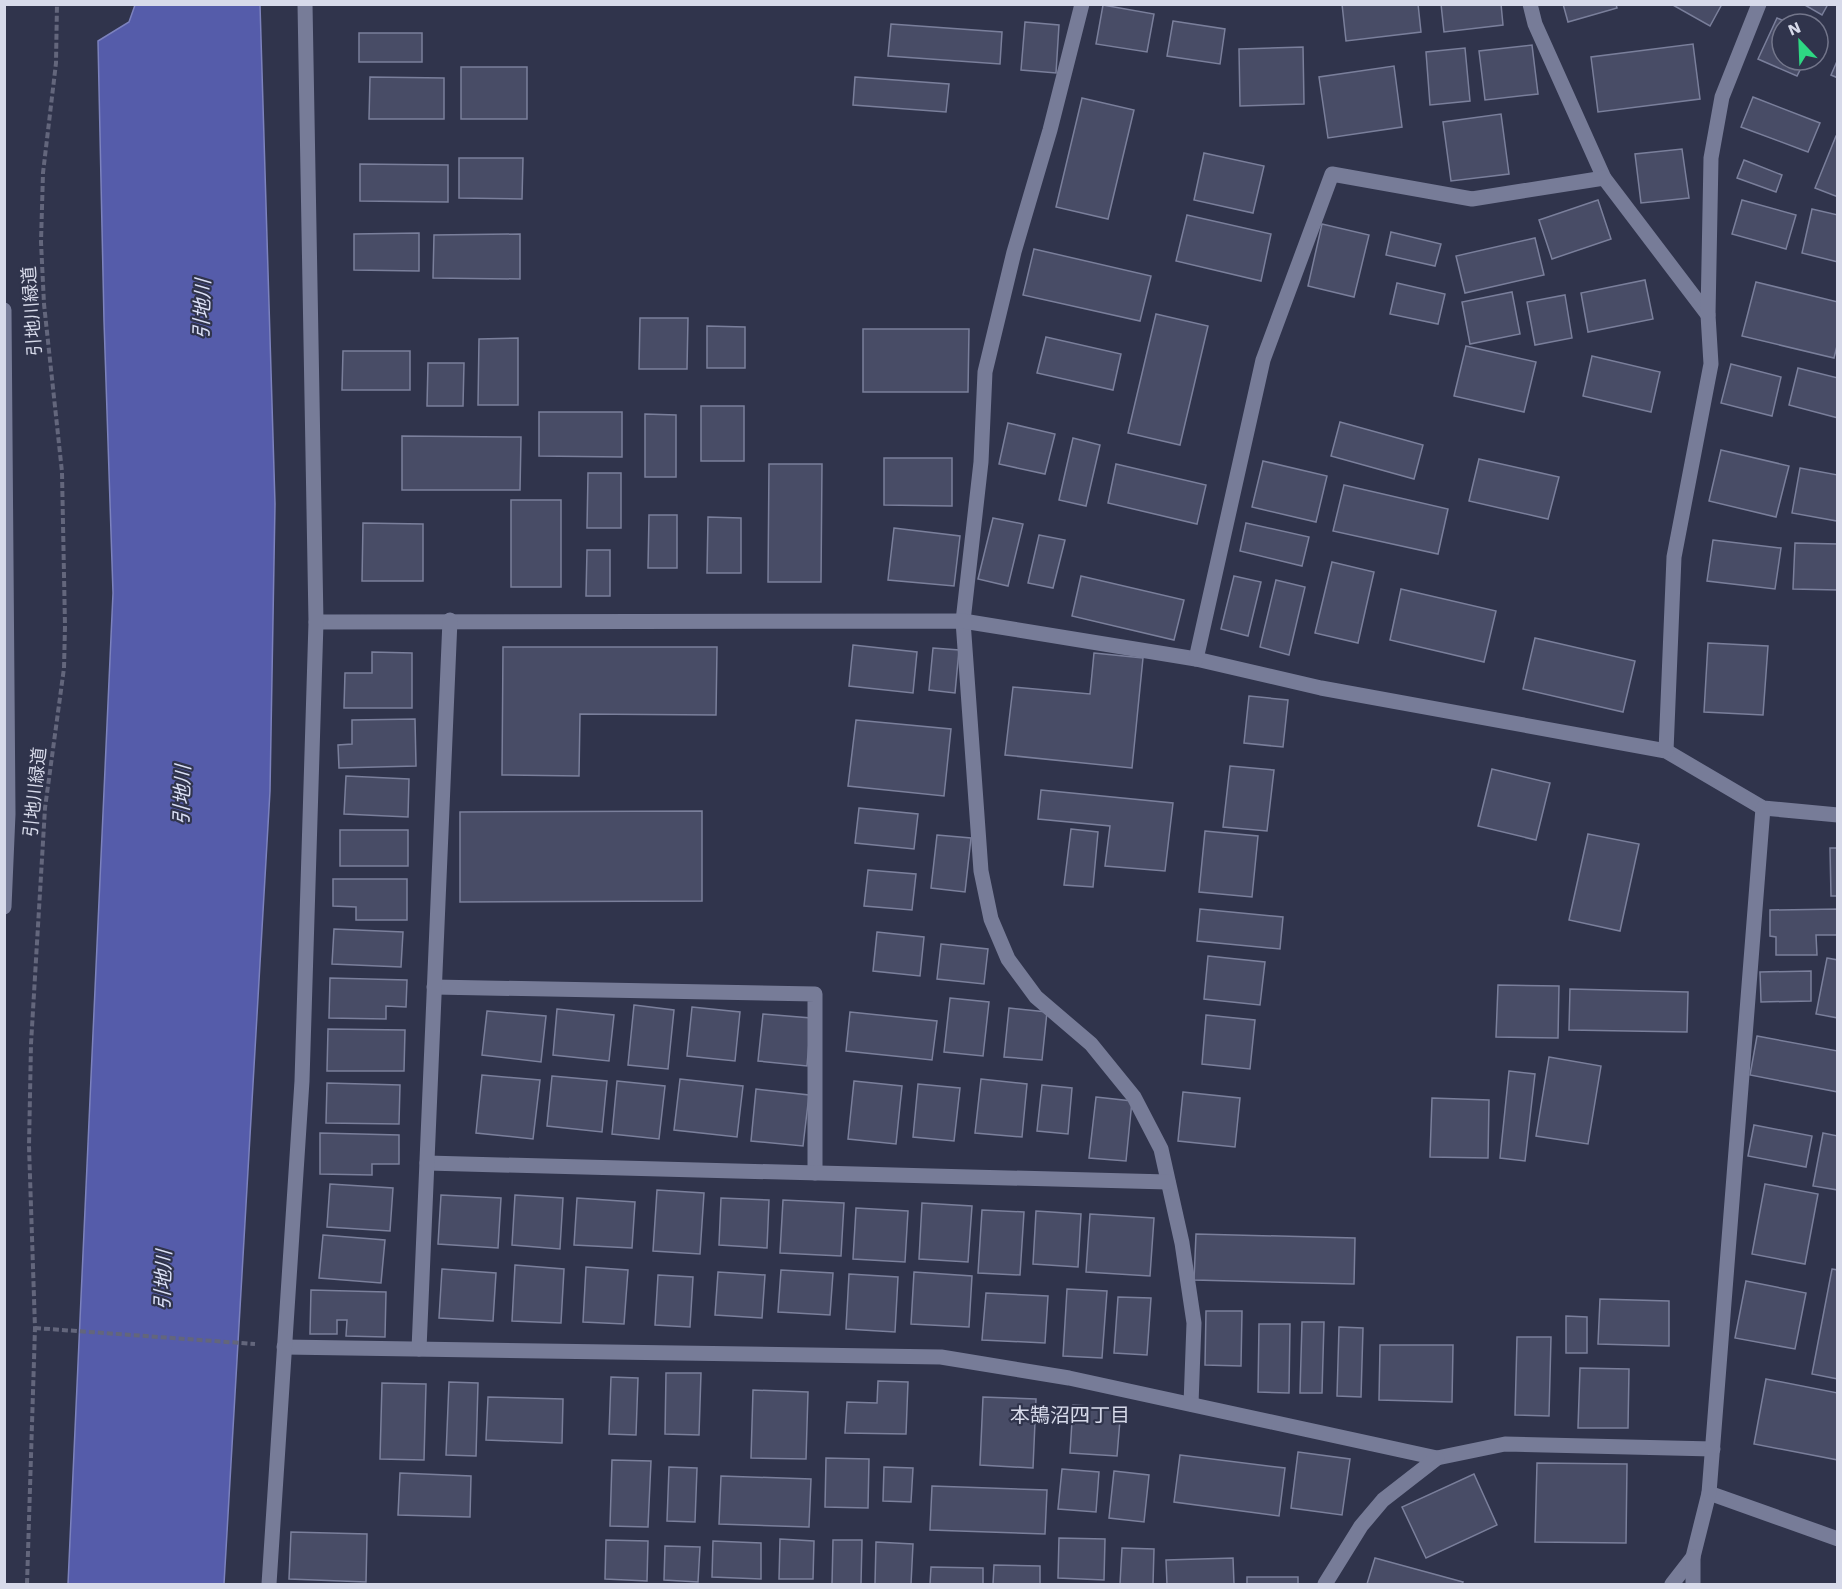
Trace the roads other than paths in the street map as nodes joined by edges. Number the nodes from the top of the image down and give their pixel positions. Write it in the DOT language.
graph roads {
  1 [pos="305,4"];
  2 [pos="1082,4"];
  3 [pos="1530,4"];
  4 [pos="1759,4"];
  5 [pos="1604,178"];
  6 [pos="4,310"];
  7 [pos="1708,315"];
  8 [pos="450,620"];
  9 [pos="963,621"];
  10 [pos="316,622"];
  11 [pos="1196,659"];
  12 [pos="1666,751"];
  13 [pos="1764,808"];
  14 [pos="1838,814"];
  15 [pos="4,907"];
  16 [pos="434,987"];
  17 [pos="427,1163"];
  18 [pos="815,1173"];
  19 [pos="1168,1182"];
  20 [pos="284,1347"];
  21 [pos="419,1349"];
  22 [pos="1191,1404"];
  23 [pos="1713,1449"];
  24 [pos="1437,1458"];
  25 [pos="1709,1493"];
  26 [pos="1838,1539"];
  27 [pos="1694,1557"];
  28 [pos="269,1584"];
  29 [pos="1325,1584"];
  30 [pos="1672,1584"];
  31 [pos="1693,1584"];
  1 -- 10 [label="street"];
  2 -- 9 [label="street"];
  3 -- 5 [label="street"];
  4 -- 7 [label="street"];
  5 -- 7 [label="street"];
  5 -- 11 [label="street"];
  6 -- 15 [label="street"];
  7 -- 12 [label="street"];
  8 -- 9 [label="street"];
  8 -- 10 [label="street"];
  8 -- 16 [label="street"];
  9 -- 11 [label="street"];
  9 -- 19 [label="street"];
  10 -- 20 [label="street"];
  11 -- 12 [label="street"];
  12 -- 13 [label="street"];
  13 -- 14 [label="street"];
  13 -- 23 [label="street"];
  16 -- 17 [label="street"];
  16 -- 18 [label="street"];
  17 -- 18 [label="street"];
  17 -- 21 [label="street"];
  18 -- 19 [label="street"];
  19 -- 22 [label="street"];
  20 -- 21 [label="street"];
  20 -- 28 [label="street"];
  21 -- 22 [label="street"];
  22 -- 24 [label="street"];
  23 -- 24 [label="street"];
  23 -- 25 [label="street"];
  24 -- 29 [label="street"];
  25 -- 26 [label="street"];
  25 -- 27 [label="street"];
  27 -- 30 [label="street"];
  27 -- 31 [label="street"];
}
